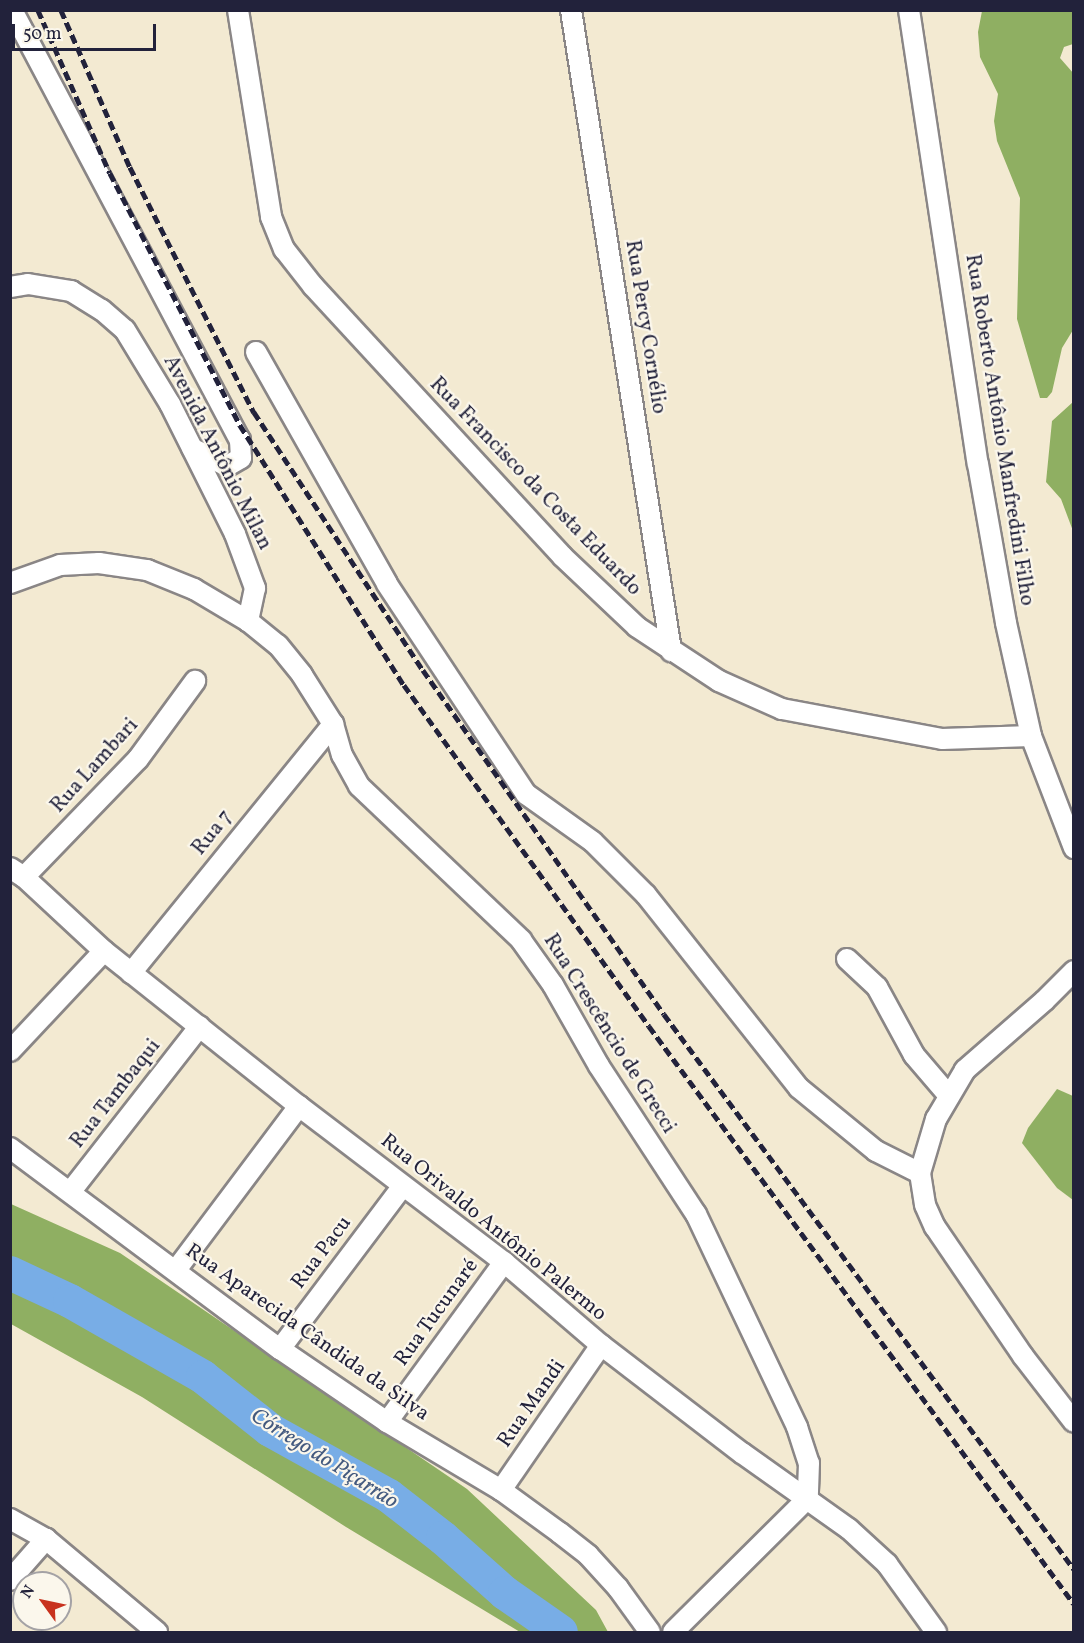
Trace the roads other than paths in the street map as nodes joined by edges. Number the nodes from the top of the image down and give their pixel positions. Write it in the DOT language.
graph roads {
  1 [pos="12,10"];
  2 [pos="238,10"];
  3 [pos="571,10"];
  4 [pos="909,10"];
  5 [pos="10,287"];
  6 [pos="256,352"];
  7 [pos="192,448"];
  8 [pos="10,583"];
  9 [pos="248,621"];
  10 [pos="671,651"];
  11 [pos="195,681"];
  12 [pos="333,724"];
  13 [pos="1030,736"];
  14 [pos="1074,848"];
  15 [pos="17,873"];
  16 [pos="104,951"];
  17 [pos="847,959"];
  18 [pos="1074,971"];
  19 [pos="131,973"];
  20 [pos="200,1026"];
  21 [pos="10,1052"];
  22 [pos="949,1096"];
  23 [pos="299,1106"];
  24 [pos="10,1148"];
  25 [pos="920,1173"];
  26 [pos="403,1186"];
  27 [pos="71,1191"];
  28 [pos="504,1262"];
  29 [pos="176,1270"];
  30 [pos="601,1345"];
  31 [pos="280,1349"];
  32 [pos="387,1422"];
  33 [pos="1074,1422"];
  34 [pos="501,1490"];
  35 [pos="808,1498"];
  36 [pos="10,1519"];
  37 [pos="46,1539"];
  38 [pos="10,1580"];
  39 [pos="157,1632"];
  40 [pos="650,1632"];
  41 [pos="673,1632"];
  42 [pos="936,1632"];
  1 -- 7 [label="street"];
  2 -- 10 [label="street, Rua Francisco da Costa Eduardo"];
  3 -- 10 [label="street, Rua Percy Cornélio"];
  4 -- 13 [label="street, Rua Roberto Antônio Manfredini Filho"];
  5 -- 7 [label="street, Avenida Antônio Milan"];
  6 -- 25 [label="street"];
  7 -- 9 [label="street, Avenida Antônio Milan"];
  8 -- 9 [label="street, Rua Crescêncio de Grecci"];
  9 -- 12 [label="street, Rua Crescêncio de Grecci"];
  10 -- 13 [label="street, Rua Francisco da Costa Eduardo"];
  11 -- 15 [label="street, Rua Lambari"];
  12 -- 19 [label="street, Rua 7"];
  12 -- 35 [label="street, Rua Crescêncio de Grecci"];
  13 -- 14 [label="street, Rua Roberto Antônio Manfredini Filho"];
  15 -- 16 [label="street, Rua Orivaldo Antônio Palermo"];
  16 -- 19 [label="street, Rua Orivaldo Antônio Palermo"];
  16 -- 21 [label="street"];
  17 -- 22 [label="street"];
  18 -- 22 [label="street"];
  19 -- 20 [label="street, Rua Orivaldo Antônio Palermo"];
  20 -- 23 [label="street, Rua Orivaldo Antônio Palermo"];
  20 -- 27 [label="street, Rua Tambaqui"];
  22 -- 25 [label="street"];
  23 -- 26 [label="street, Rua Orivaldo Antônio Palermo"];
  23 -- 29 [label="street"];
  24 -- 27 [label="street, Rua Aparecida Cândida da Silva"];
  25 -- 33 [label="street"];
  26 -- 28 [label="street, Rua Orivaldo Antônio Palermo"];
  26 -- 31 [label="street, Rua Pacu"];
  27 -- 29 [label="street, Rua Aparecida Cândida da Silva"];
  28 -- 30 [label="street, Rua Orivaldo Antônio Palermo"];
  28 -- 32 [label="street, Rua Tucunaré"];
  29 -- 31 [label="street, Rua Aparecida Cândida da Silva"];
  30 -- 34 [label="street, Rua Mandi"];
  30 -- 35 [label="street, Rua Orivaldo Antônio Palermo"];
  31 -- 32 [label="street, Rua Aparecida Cândida da Silva"];
  32 -- 34 [label="street, Rua Aparecida Cândida da Silva"];
  34 -- 40 [label="street, Rua Aparecida Cândida da Silva"];
  35 -- 41 [label="street"];
  35 -- 42 [label="street, Rua Orivaldo Antônio Palermo"];
  36 -- 37 [label="street"];
  37 -- 38 [label="street"];
  37 -- 39 [label="street"];
}
